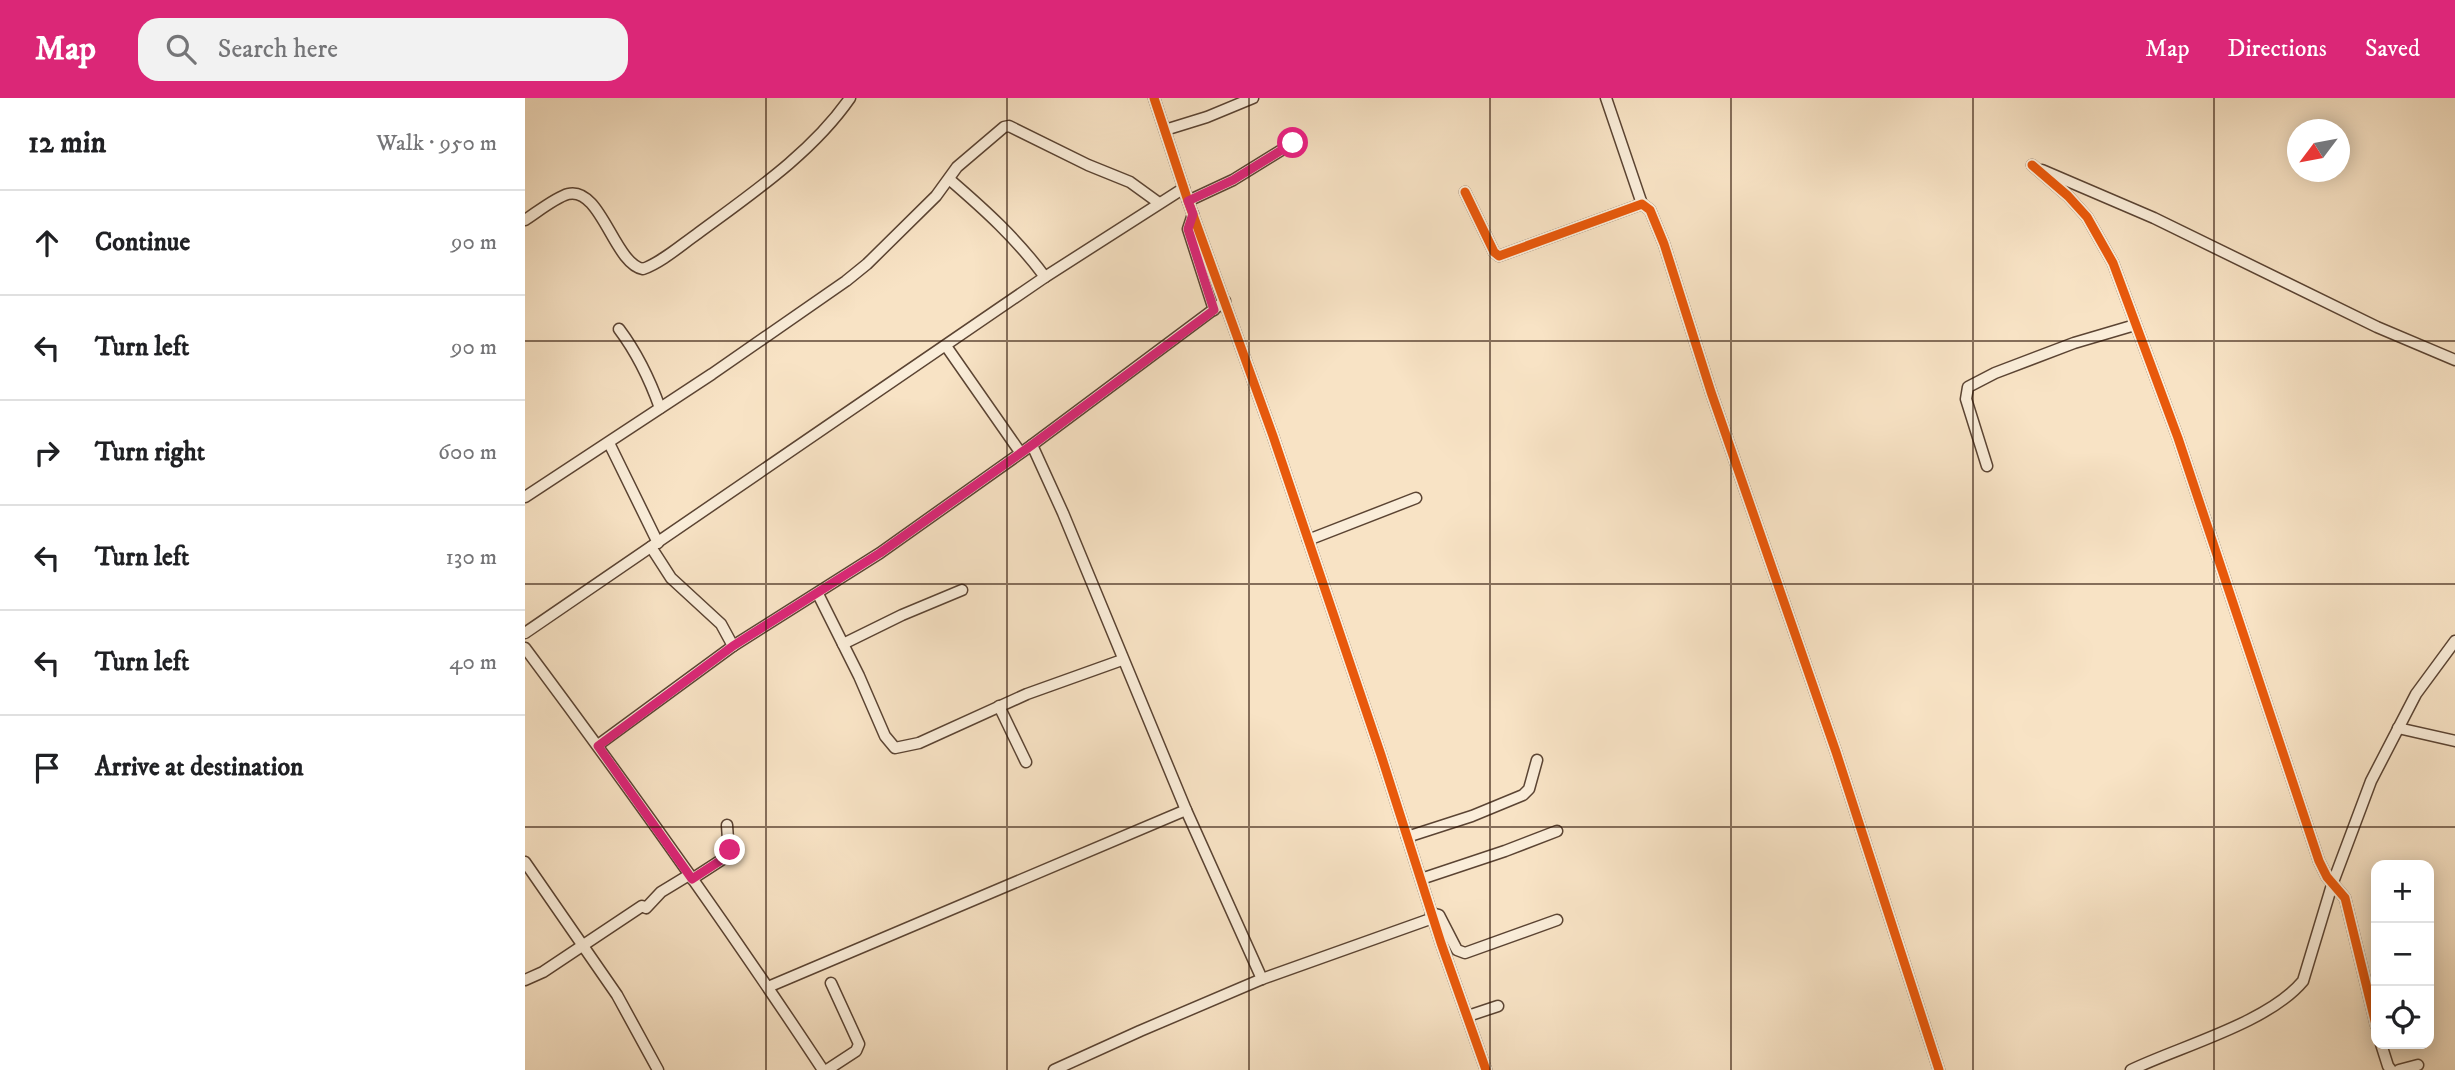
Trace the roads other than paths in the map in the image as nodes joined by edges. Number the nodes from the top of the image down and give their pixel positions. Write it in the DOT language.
graph roads {
  1 [pos="850,98"];
  2 [pos="1154,98"];
  3 [pos="1253,98"];
  4 [pos="1606,98"];
  5 [pos="1165,130"];
  6 [pos="1293,143"];
  7 [pos="949,179"];
  8 [pos="1184,188"];
  9 [pos="1465,192"];
  10 [pos="1188,201"];
  11 [pos="1159,203"];
  12 [pos="1642,204"];
  13 [pos="1193,214"];
  14 [pos="525,220"];
  15 [pos="1045,277"];
  16 [pos="1226,301"];
  17 [pos="1214,310"];
  18 [pos="2135,324"];
  19 [pos="618,329"];
  20 [pos="946,346"];
  21 [pos="2455,360"];
  22 [pos="660,408"];
  23 [pos="609,443"];
  24 [pos="1032,445"];
  25 [pos="1020,452"];
  26 [pos="1987,466"];
  27 [pos="525,497"];
  28 [pos="1416,498"];
  29 [pos="1307,540"];
  30 [pos="655,545"];
  31 [pos="962,590"];
  32 [pos="818,594"];
  33 [pos="525,633"];
  34 [pos="2455,641"];
  35 [pos="843,644"];
  36 [pos="733,646"];
  37 [pos="525,648"];
  38 [pos="1122,660"];
  39 [pos="999,706"];
  40 [pos="2398,728"];
  41 [pos="2455,741"];
  42 [pos="598,746"];
  43 [pos="1537,760"];
  44 [pos="1026,762"];
  45 [pos="1186,810"];
  46 [pos="727,825"];
  47 [pos="1557,831"];
  48 [pos="1407,837"];
  49 [pos="525,862"];
  50 [pos="691,877"];
  51 [pos="1421,879"];
  52 [pos="2332,885"];
  53 [pos="1432,915"];
  54 [pos="1557,920"];
  55 [pos="582,945"];
  56 [pos="1262,979"];
  57 [pos="525,981"];
  58 [pos="831,983"];
  59 [pos="768,987"];
  60 [pos="2371,1005"];
  61 [pos="1499,1006"];
  62 [pos="1468,1016"];
  63 [pos="2383,1049"];
  64 [pos="2418,1065"];
  65 [pos="658,1070"];
  66 [pos="825,1070"];
  67 [pos="1054,1070"];
  68 [pos="1486,1070"];
  69 [pos="1939,1070"];
  70 [pos="2131,1070"];
  71 [pos="2392,1070"];
  72 [pos="2399,1070"];
  1 -- 14 [label="street"];
  2 -- 5 [label="street"];
  3 -- 5 [label="street"];
  4 -- 12 [label="street"];
  5 -- 8 [label="street"];
  6 -- 10 [label="street"];
  7 -- 11 [label="street"];
  7 -- 15 [label="street"];
  7 -- 22 [label="street"];
  8 -- 10 [label="street"];
  8 -- 11 [label="street"];
  9 -- 12 [label="street"];
  10 -- 13 [label="street"];
  11 -- 15 [label="street"];
  12 -- 69 [label="street"];
  13 -- 16 [label="street"];
  13 -- 17 [label="street"];
  15 -- 20 [label="street"];
  16 -- 17 [label="street"];
  16 -- 29 [label="street"];
  17 -- 24 [label="street"];
  18 -- 21 [label="street"];
  18 -- 26 [label="street"];
  18 -- 52 [label="street"];
  19 -- 22 [label="street"];
  20 -- 25 [label="street"];
  20 -- 30 [label="street"];
  22 -- 23 [label="street"];
  23 -- 27 [label="street"];
  23 -- 30 [label="street"];
  24 -- 25 [label="street"];
  24 -- 38 [label="street"];
  25 -- 32 [label="street"];
  28 -- 29 [label="street"];
  29 -- 48 [label="street"];
  30 -- 33 [label="street"];
  30 -- 36 [label="street"];
  31 -- 35 [label="street"];
  32 -- 35 [label="street"];
  32 -- 36 [label="street"];
  34 -- 40 [label="street"];
  35 -- 39 [label="street"];
  36 -- 42 [label="street"];
  37 -- 42 [label="street"];
  38 -- 39 [label="street"];
  38 -- 45 [label="street"];
  39 -- 44 [label="street"];
  40 -- 41 [label="street"];
  40 -- 52 [label="street"];
  42 -- 50 [label="street"];
  43 -- 48 [label="street"];
  45 -- 56 [label="street"];
  45 -- 59 [label="street"];
  46 -- 50 [label="street"];
  47 -- 51 [label="street"];
  48 -- 51 [label="street"];
  49 -- 55 [label="street"];
  50 -- 55 [label="street"];
  50 -- 59 [label="street"];
  51 -- 53 [label="street"];
  52 -- 60 [label="street"];
  52 -- 70 [label="street"];
  53 -- 54 [label="street"];
  53 -- 56 [label="street"];
  53 -- 62 [label="street"];
  55 -- 57 [label="street"];
  55 -- 65 [label="street"];
  56 -- 67 [label="street"];
  58 -- 66 [label="street"];
  59 -- 66 [label="street"];
  61 -- 62 [label="street"];
  62 -- 68 [label="street"];
  63 -- 71 [label="street"];
  64 -- 72 [label="street"];
}
